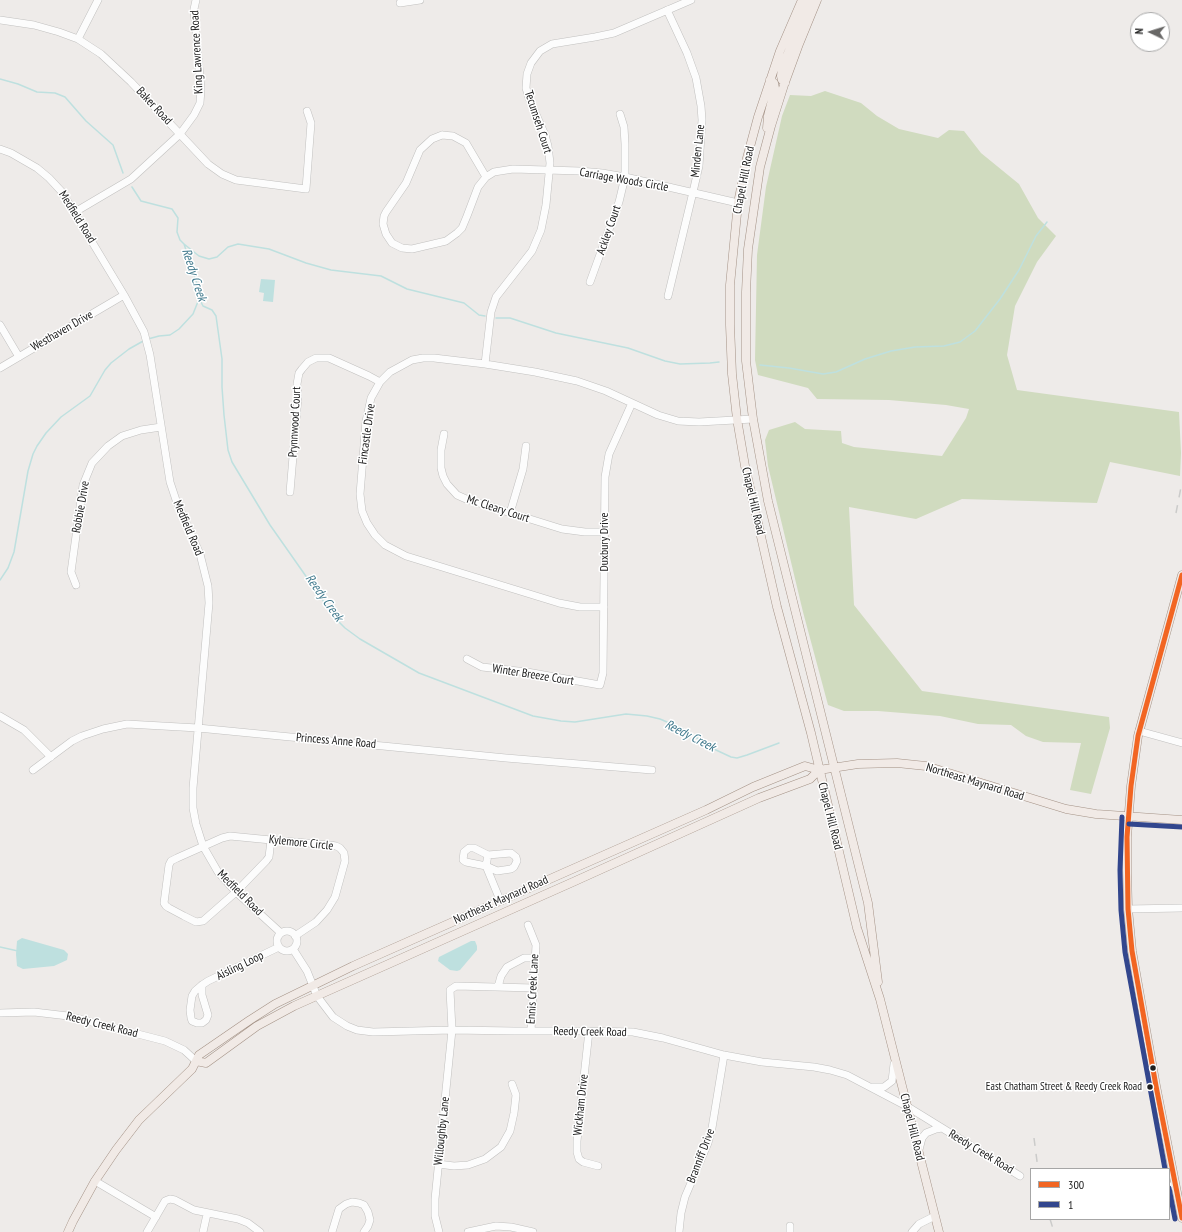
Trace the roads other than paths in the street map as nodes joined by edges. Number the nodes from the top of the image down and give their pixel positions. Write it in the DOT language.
graph roads {
  1 [pos="98,0"];
  2 [pos="196,0"];
  3 [pos="420,0"];
  4 [pos="691,0"];
  5 [pos="802,0"];
  6 [pos="809,0"];
  7 [pos="817,0"];
  8 [pos="400,3"];
  9 [pos="667,10"];
  10 [pos="0,20"];
  11 [pos="78,39"];
  12 [pos="770,80"];
  13 [pos="785,83"];
  14 [pos="307,111"];
  15 [pos="620,114"];
  16 [pos="180,134"];
  17 [pos="0,149"];
  18 [pos="765,149"];
  19 [pos="550,170"];
  20 [pos="486,177"];
  21 [pos="625,177"];
  22 [pos="694,192"];
  23 [pos="738,203"];
  24 [pos="75,212"];
  25 [pos="590,282"];
  26 [pos="124,295"];
  27 [pos="668,296"];
  28 [pos="0,325"];
  29 [pos="19,357"];
  30 [pos="485,364"];
  31 [pos="0,368"];
  32 [pos="380,382"];
  33 [pos="632,402"];
  34 [pos="737,419"];
  35 [pos="752,419"];
  36 [pos="161,427"];
  37 [pos="444,434"];
  38 [pos="526,446"];
  39 [pos="290,492"];
  40 [pos="510,513"];
  41 [pos="605,532"];
  42 [pos="1182,575"];
  43 [pos="76,584"];
  44 [pos="604,608"];
  45 [pos="467,659"];
  46 [pos="600,685"];
  47 [pos="0,716"];
  48 [pos="198,728"];
  49 [pos="1139,731"];
  50 [pos="1182,743"];
  51 [pos="51,757"];
  52 [pos="835,768"];
  53 [pos="33,770"];
  54 [pos="652,770"];
  55 [pos="819,770"];
  56 [pos="1129,817"];
  57 [pos="1182,820"];
  58 [pos="271,840"];
  59 [pos="203,846"];
  60 [pos="488,855"];
  61 [pos="486,866"];
  62 [pos="236,892"];
  63 [pos="500,900"];
  64 [pos="1182,908"];
  65 [pos="1128,909"];
  66 [pos="528,925"];
  67 [pos="281,933"];
  68 [pos="295,936"];
  69 [pos="279,946"];
  70 [pos="293,949"];
  71 [pos="535,959"];
  72 [pos="313,984"];
  73 [pos="202,985"];
  74 [pos="498,987"];
  75 [pos="534,988"];
  76 [pos="317,996"];
  77 [pos="880,999"];
  78 [pos="0,1013"];
  79 [pos="452,1030"];
  80 [pos="589,1030"];
  81 [pos="531,1031"];
  82 [pos="724,1055"];
  83 [pos="894,1056"];
  84 [pos="196,1062"];
  85 [pos="512,1084"];
  86 [pos="869,1087"];
  87 [pos="908,1107"];
  88 [pos="942,1128"];
  89 [pos="918,1150"];
  90 [pos="438,1164"];
  91 [pos="598,1166"];
  92 [pos="1169,1168"];
  93 [pos="1170,1174"];
  94 [pos="1020,1176"];
  95 [pos="96,1181"];
  96 [pos="1172,1186"];
  97 [pos="208,1214"];
  98 [pos="934,1216"];
  99 [pos="156,1217"];
  100 [pos="1182,1218"];
  101 [pos="68,1232"];
  102 [pos="147,1232"];
  103 [pos="203,1232"];
  104 [pos="260,1232"];
  105 [pos="332,1232"];
  106 [pos="364,1232"];
  107 [pos="439,1232"];
  108 [pos="468,1232"];
  109 [pos="533,1232"];
  110 [pos="679,1232"];
  111 [pos="912,1232"];
  112 [pos="938,1232"];
  1 -- 11 [label="street"];
  2 -- 16 [label="street, King Lawrence Road"];
  3 -- 8 [label="street"];
  4 -- 9 [label="street, Tecumseh Court"];
  5 -- 12 [label="main road, Chapel Hill Road"];
  6 -- 13 [label="main road"];
  7 -- 13 [label="main road, Chapel Hill Road"];
  9 -- 19 [label="street, Tecumseh Court"];
  9 -- 22 [label="street, Minden Lane"];
  10 -- 11 [label="street, Baker Road"];
  11 -- 16 [label="street, Baker Road"];
  12 -- 18 [label="main road"];
  12 -- 23 [label="main road, Chapel Hill Road"];
  13 -- 18 [label="main road, Chapel Hill Road"];
  14 -- 16 [label="street, Baker Road"];
  15 -- 21 [label="street, Ackley Court"];
  16 -- 24 [label="street, King Lawrence Road"];
  17 -- 24 [label="street, Medfield Road"];
  18 -- 35 [label="main road, Chapel Hill Road"];
  19 -- 20 [label="street, Carriage Woods Circle"];
  19 -- 21 [label="street, Carriage Woods Circle"];
  19 -- 30 [label="street, Tecumseh Court"];
  20 -- 20 [label="street"];
  21 -- 22 [label="street, Carriage Woods Circle"];
  21 -- 25 [label="street, Ackley Court"];
  22 -- 23 [label="street, Carriage Woods Circle"];
  22 -- 27 [label="street, Minden Lane"];
  23 -- 34 [label="main road, Chapel Hill Road"];
  24 -- 26 [label="street, Medfield Road"];
  26 -- 29 [label="street, Westhaven Drive"];
  26 -- 36 [label="street, Medfield Road"];
  28 -- 29 [label="street"];
  29 -- 31 [label="street, Westhaven Drive"];
  30 -- 32 [label="street, Fincastle Drive"];
  30 -- 33 [label="street, Fincastle Drive"];
  32 -- 39 [label="street, Prynnwood Court"];
  32 -- 44 [label="street, Fincastle Drive"];
  33 -- 34 [label="street, Fincastle Drive"];
  33 -- 41 [label="street, Duxbury Drive"];
  34 -- 35 [label="street, Fincastle Drive"];
  34 -- 55 [label="main road, Chapel Hill Road"];
  35 -- 52 [label="main road, Chapel Hill Road"];
  36 -- 43 [label="street, Robbie Drive"];
  36 -- 48 [label="street, Medfield Road"];
  37 -- 40 [label="street, Mc Cleary Court"];
  38 -- 40 [label="street"];
  40 -- 41 [label="street, Mc Cleary Court"];
  41 -- 44 [label="street, Duxbury Drive"];
  42 -- 49 [label="main road"];
  44 -- 46 [label="street, Duxbury Drive"];
  45 -- 46 [label="street, Winter Breeze Court"];
  47 -- 51 [label="street"];
  48 -- 51 [label="street, Princess Anne Road"];
  48 -- 54 [label="street, Princess Anne Road"];
  48 -- 59 [label="street, Medfield Road"];
  49 -- 50 [label="street"];
  49 -- 56 [label="main road"];
  51 -- 53 [label="street, Princess Anne Road"];
  52 -- 55 [label="main road, Northeast Maynard Road"];
  52 -- 56 [label="main road, Northeast Maynard Road"];
  52 -- 77 [label="main road, Chapel Hill Road"];
  55 -- 63 [label="main road, Northeast Maynard Road"];
  55 -- 76 [label="main road, Northeast Maynard Road"];
  55 -- 77 [label="main road, Chapel Hill Road"];
  56 -- 57 [label="main road, Northeast Maynard Road"];
  56 -- 65 [label="main road"];
  58 -- 59 [label="street, Kylemore Circle"];
  58 -- 62 [label="street"];
  58 -- 68 [label="street, Kylemore Circle"];
  59 -- 62 [label="street, Medfield Road"];
  59 -- 62 [label="street, Kylemore Circle"];
  60 -- 61 [label="street"];
  60 -- 61 [label="street"];
  60 -- 61 [label="street"];
  61 -- 63 [label="street"];
  62 -- 67 [label="street, Medfield Road"];
  63 -- 72 [label="main road, Northeast Maynard Road"];
  64 -- 65 [label="street"];
  65 -- 92 [label="main road"];
  66 -- 71 [label="street, Ennis Creek Lane"];
  67 -- 68 [label="street"];
  67 -- 69 [label="street"];
  68 -- 70 [label="street"];
  69 -- 70 [label="street"];
  69 -- 73 [label="street, Aisling Loop"];
  70 -- 72 [label="street"];
  71 -- 74 [label="street"];
  71 -- 75 [label="street, Ennis Creek Lane"];
  72 -- 76 [label="street"];
  72 -- 84 [label="main road, Northeast Maynard Road"];
  73 -- 73 [label="street, Aisling Loop"];
  74 -- 75 [label="street"];
  74 -- 79 [label="street, Willoughby Lane"];
  75 -- 81 [label="street, Ennis Creek Lane"];
  76 -- 79 [label="street, Reedy Creek Road"];
  76 -- 84 [label="main road, Northeast Maynard Road"];
  77 -- 83 [label="main road, Chapel Hill Road"];
  78 -- 84 [label="street, Reedy Creek Road"];
  79 -- 81 [label="street, Reedy Creek Road"];
  79 -- 90 [label="street, Willoughby Lane"];
  80 -- 81 [label="street, Reedy Creek Road"];
  80 -- 82 [label="street, Reedy Creek Road"];
  80 -- 91 [label="street, Wickham Drive"];
  82 -- 86 [label="street, Reedy Creek Road"];
  82 -- 110 [label="street, Branniff Drive"];
  83 -- 86 [label="street"];
  83 -- 87 [label="main road, Chapel Hill Road"];
  84 -- 95 [label="main road, Northeast Maynard Road"];
  85 -- 90 [label="street"];
  86 -- 87 [label="street, Reedy Creek Road"];
  87 -- 88 [label="street, Reedy Creek Road"];
  87 -- 89 [label="main road, Chapel Hill Road"];
  88 -- 89 [label="street, Reedy Creek Road"];
  88 -- 94 [label="street, Reedy Creek Road"];
  89 -- 98 [label="main road, Chapel Hill Road"];
  90 -- 107 [label="street, Willoughby Lane"];
  93 -- 96 [label="main road"];
  95 -- 99 [label="street"];
  95 -- 101 [label="main road, Northeast Maynard Road"];
  96 -- 100 [label="main road"];
  97 -- 99 [label="street"];
  97 -- 103 [label="street"];
  97 -- 104 [label="street"];
  98 -- 111 [label="street"];
  98 -- 112 [label="main road, Chapel Hill Road"];
  99 -- 102 [label="street"];
  105 -- 106 [label="street"];
  108 -- 109 [label="street"];
}
